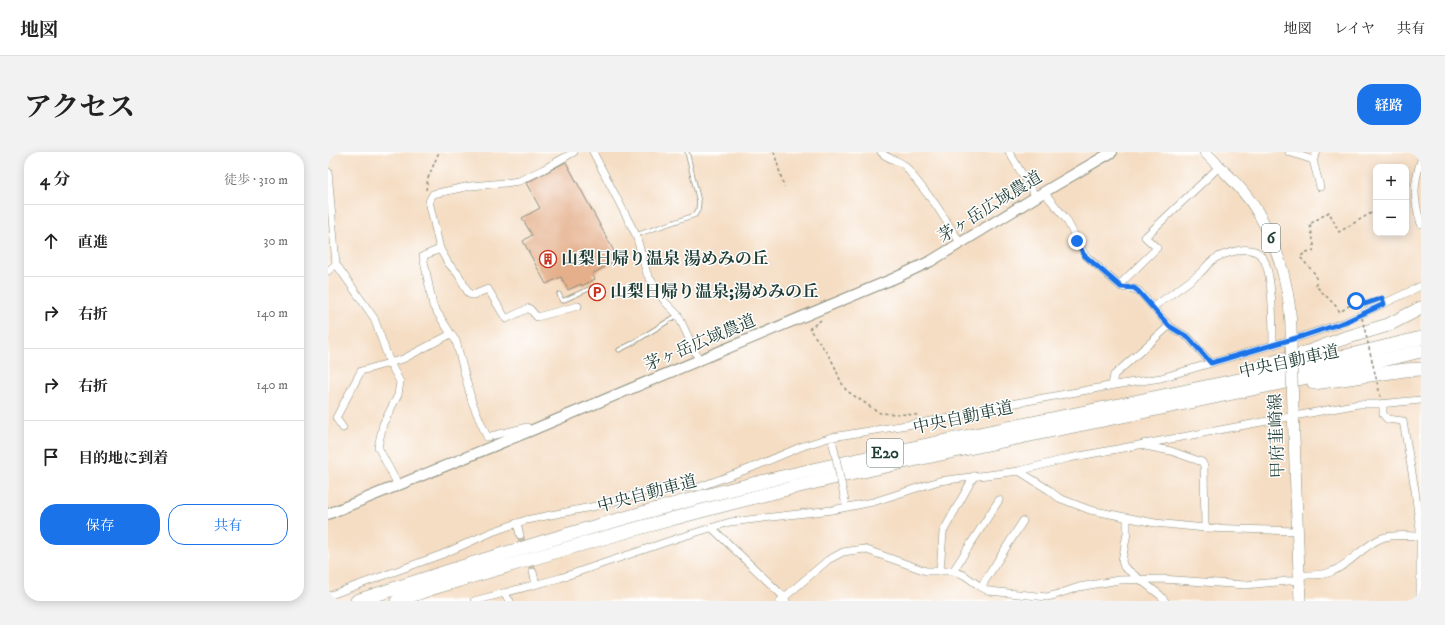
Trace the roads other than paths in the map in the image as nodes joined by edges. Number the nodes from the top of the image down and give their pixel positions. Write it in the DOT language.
graph roads {
  1 [pos="574,152"];
  2 [pos="594,152"];
  3 [pos="687,152"];
  4 [pos="882,152"];
  5 [pos="1009,152"];
  6 [pos="1112,152"];
  7 [pos="1204,152"];
  8 [pos="1289,152"];
  9 [pos="1317,152"];
  10 [pos="1312,160"];
  11 [pos="1421,160"];
  12 [pos="1219,166"];
  13 [pos="328,172"];
  14 [pos="1320,187"];
  15 [pos="1040,194"];
  16 [pos="1421,224"];
  17 [pos="636,235"];
  18 [pos="961,244"];
  19 [pos="440,249"];
  20 [pos="1279,261"];
  21 [pos="1265,263"];
  22 [pos="336,264"];
  23 [pos="328,271"];
  24 [pos="1119,285"];
  25 [pos="1421,286"];
  26 [pos="598,292"];
  27 [pos="558,294"];
  28 [pos="578,306"];
  29 [pos="1154,307"];
  30 [pos="1421,308"];
  31 [pos="678,315"];
  32 [pos="1169,326"];
  33 [pos="451,334"];
  34 [pos="1421,338"];
  35 [pos="1291,343"];
  36 [pos="1273,345"];
  37 [pos="618,350"];
  38 [pos="1421,351"];
  39 [pos="699,360"];
  40 [pos="390,363"];
  41 [pos="1211,363"];
  42 [pos="1421,369"];
  43 [pos="1112,385"];
  44 [pos="1150,398"];
  45 [pos="1198,400"];
  46 [pos="1421,400"];
  47 [pos="1382,401"];
  48 [pos="1293,413"];
  49 [pos="343,428"];
  50 [pos="530,431"];
  51 [pos="832,440"];
  52 [pos="1145,443"];
  53 [pos="1019,471"];
  54 [pos="974,476"];
  55 [pos="398,485"];
  56 [pos="999,500"];
  57 [pos="846,504"];
  58 [pos="328,514"];
  59 [pos="1127,517"];
  60 [pos="1023,521"];
  61 [pos="517,523"];
  62 [pos="712,528"];
  63 [pos="1205,528"];
  64 [pos="1297,531"];
  65 [pos="520,535"];
  66 [pos="1420,536"];
  67 [pos="954,571"];
  68 [pos="533,572"];
  69 [pos="940,572"];
  70 [pos="1299,578"];
  71 [pos="1140,580"];
  72 [pos="536,584"];
  73 [pos="980,587"];
  74 [pos="503,593"];
  75 [pos="328,596"];
  76 [pos="783,600"];
  77 [pos="357,601"];
  78 [pos="397,601"];
  79 [pos="474,601"];
  80 [pos="510,601"];
  81 [pos="1165,601"];
  82 [pos="1300,601"];
  83 [pos="1420,601"];
  1 -- 19 [label="street"];
  2 -- 17 [label="street"];
  3 -- 17 [label="lane"];
  4 -- 18 [label="street"];
  5 -- 15 [label="street"];
  6 -- 15 [label="street, 茅ヶ岳広域農道"];
  7 -- 12 [label="main road, 甲府韮崎線 / 6"];
  8 -- 10 [label="street"];
  9 -- 10 [label="street"];
  10 -- 14 [label="street"];
  11 -- 16 [label="street"];
  12 -- 20 [label="main road, 甲府韮崎線 / 6"];
  12 -- 24 [label="street"];
  13 -- 22 [label="street"];
  15 -- 18 [label="street, 茅ヶ岳広域農道"];
  15 -- 24 [label="street"];
  17 -- 31 [label="street"];
  18 -- 39 [label="street, 茅ヶ岳広域農道"];
  19 -- 28 [label="street"];
  19 -- 33 [label="street"];
  20 -- 21 [label="street"];
  20 -- 35 [label="main road, 甲府韮崎線 / 6"];
  21 -- 29 [label="street"];
  21 -- 36 [label="street"];
  22 -- 23 [label="street"];
  22 -- 40 [label="street"];
  24 -- 29 [label="street"];
  25 -- 35 [label="street"];
  26 -- 27 [label="lane"];
  29 -- 32 [label="street"];
  30 -- 44 [label="highway"];
  31 -- 37 [label="lane"];
  31 -- 39 [label="street"];
  32 -- 41 [label="street"];
  32 -- 43 [label="street"];
  33 -- 40 [label="street"];
  33 -- 50 [label="street"];
  34 -- 44 [label="highway, 中央自動車道 / E20"];
  35 -- 36 [label="street"];
  35 -- 48 [label="main road, 甲府韮崎線 / 6, bridge"];
  36 -- 41 [label="street"];
  38 -- 45 [label="highway, 中央自動車道 / E20"];
  39 -- 50 [label="street, 茅ヶ岳広域農道"];
  40 -- 49 [label="street"];
  40 -- 55 [label="street"];
  41 -- 43 [label="street"];
  42 -- 45 [label="highway"];
  43 -- 51 [label="street"];
  44 -- 77 [label="highway, 中央自動車道 / E20"];
  45 -- 78 [label="highway, 中央自動車道 / E20"];
  46 -- 47 [label="street"];
  47 -- 48 [label="street"];
  47 -- 66 [label="street"];
  48 -- 52 [label="street"];
  48 -- 64 [label="main road, 甲府韮崎線 / 6"];
  50 -- 55 [label="street, 茅ヶ岳広域農道"];
  51 -- 57 [label="street, bridge"];
  51 -- 61 [label="street"];
  52 -- 53 [label="street"];
  52 -- 63 [label="street"];
  53 -- 54 [label="street"];
  53 -- 59 [label="street"];
  54 -- 57 [label="street"];
  54 -- 69 [label="street"];
  55 -- 58 [label="street, 茅ヶ岳広域農道"];
  56 -- 67 [label="street"];
  57 -- 62 [label="street"];
  59 -- 63 [label="street"];
  59 -- 71 [label="street"];
  60 -- 73 [label="street"];
  61 -- 65 [label="street"];
  61 -- 75 [label="street"];
  62 -- 72 [label="street"];
  62 -- 76 [label="street"];
  63 -- 64 [label="street"];
  64 -- 70 [label="main road, 甲府韮崎線 / 6"];
  66 -- 70 [label="street"];
  66 -- 83 [label="street"];
  67 -- 69 [label="street"];
  67 -- 73 [label="street"];
  68 -- 72 [label="street"];
  69 -- 76 [label="street"];
  70 -- 71 [label="street"];
  70 -- 82 [label="main road, 甲府韮崎線 / 6"];
  71 -- 73 [label="street"];
  71 -- 81 [label="street"];
  72 -- 74 [label="street"];
  74 -- 79 [label="street"];
  74 -- 80 [label="street"];
}
